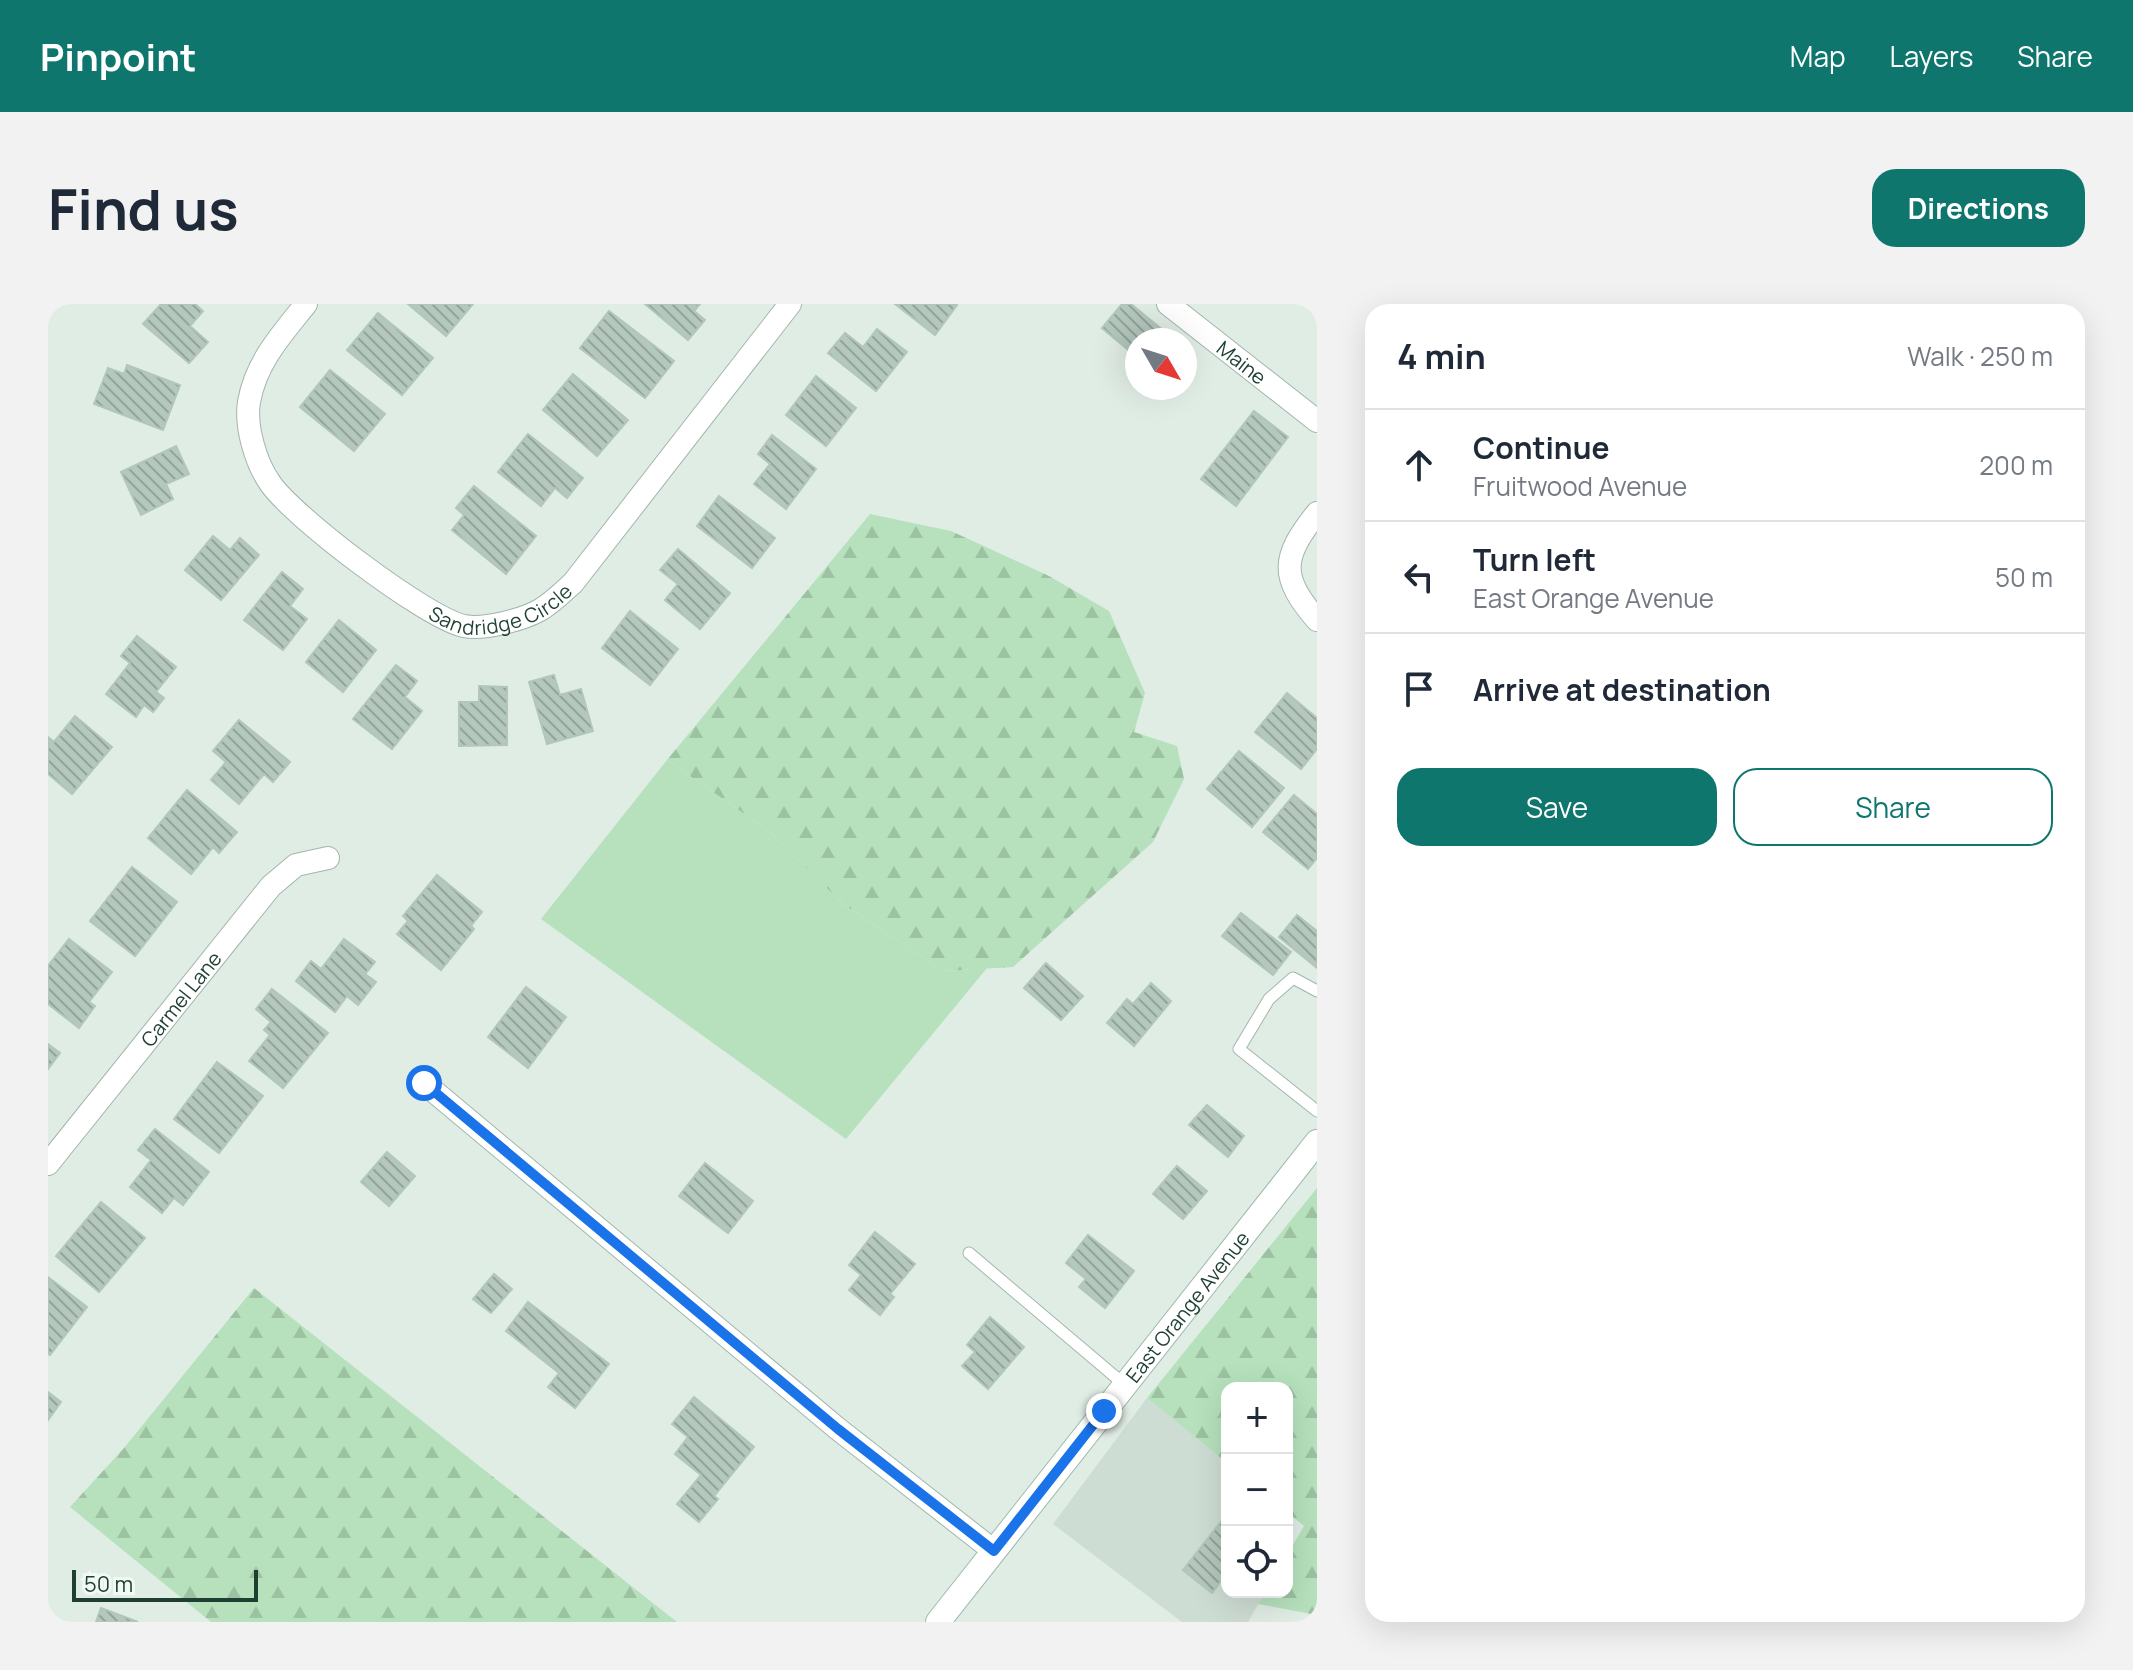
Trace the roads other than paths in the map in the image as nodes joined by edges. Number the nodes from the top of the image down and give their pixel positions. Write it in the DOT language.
graph roads {
  1 [pos="306,304"];
  2 [pos="790,304"];
  3 [pos="1168,304"];
  4 [pos="1317,421"];
  5 [pos="1317,513"];
  6 [pos="1317,620"];
  7 [pos="328,858"];
  8 [pos="1317,991"];
  9 [pos="424,1083"];
  10 [pos="1317,1111"];
  11 [pos="1317,1142"];
  12 [pos="48,1164"];
  13 [pos="969,1253"];
  14 [pos="1125,1385"];
  15 [pos="994,1551"];
  16 [pos="938,1622"];
  1 -- 2 [label="street, Sandridge Circle"];
  3 -- 4 [label="street, Maine"];
  5 -- 6 [label="street"];
  7 -- 12 [label="street, Carmel Lane"];
  8 -- 10 [label="lane"];
  9 -- 15 [label="street"];
  11 -- 14 [label="main road, East Orange Avenue"];
  13 -- 14 [label="lane"];
  14 -- 15 [label="main road, East Orange Avenue"];
  15 -- 16 [label="main road, East Orange Avenue"];
}
